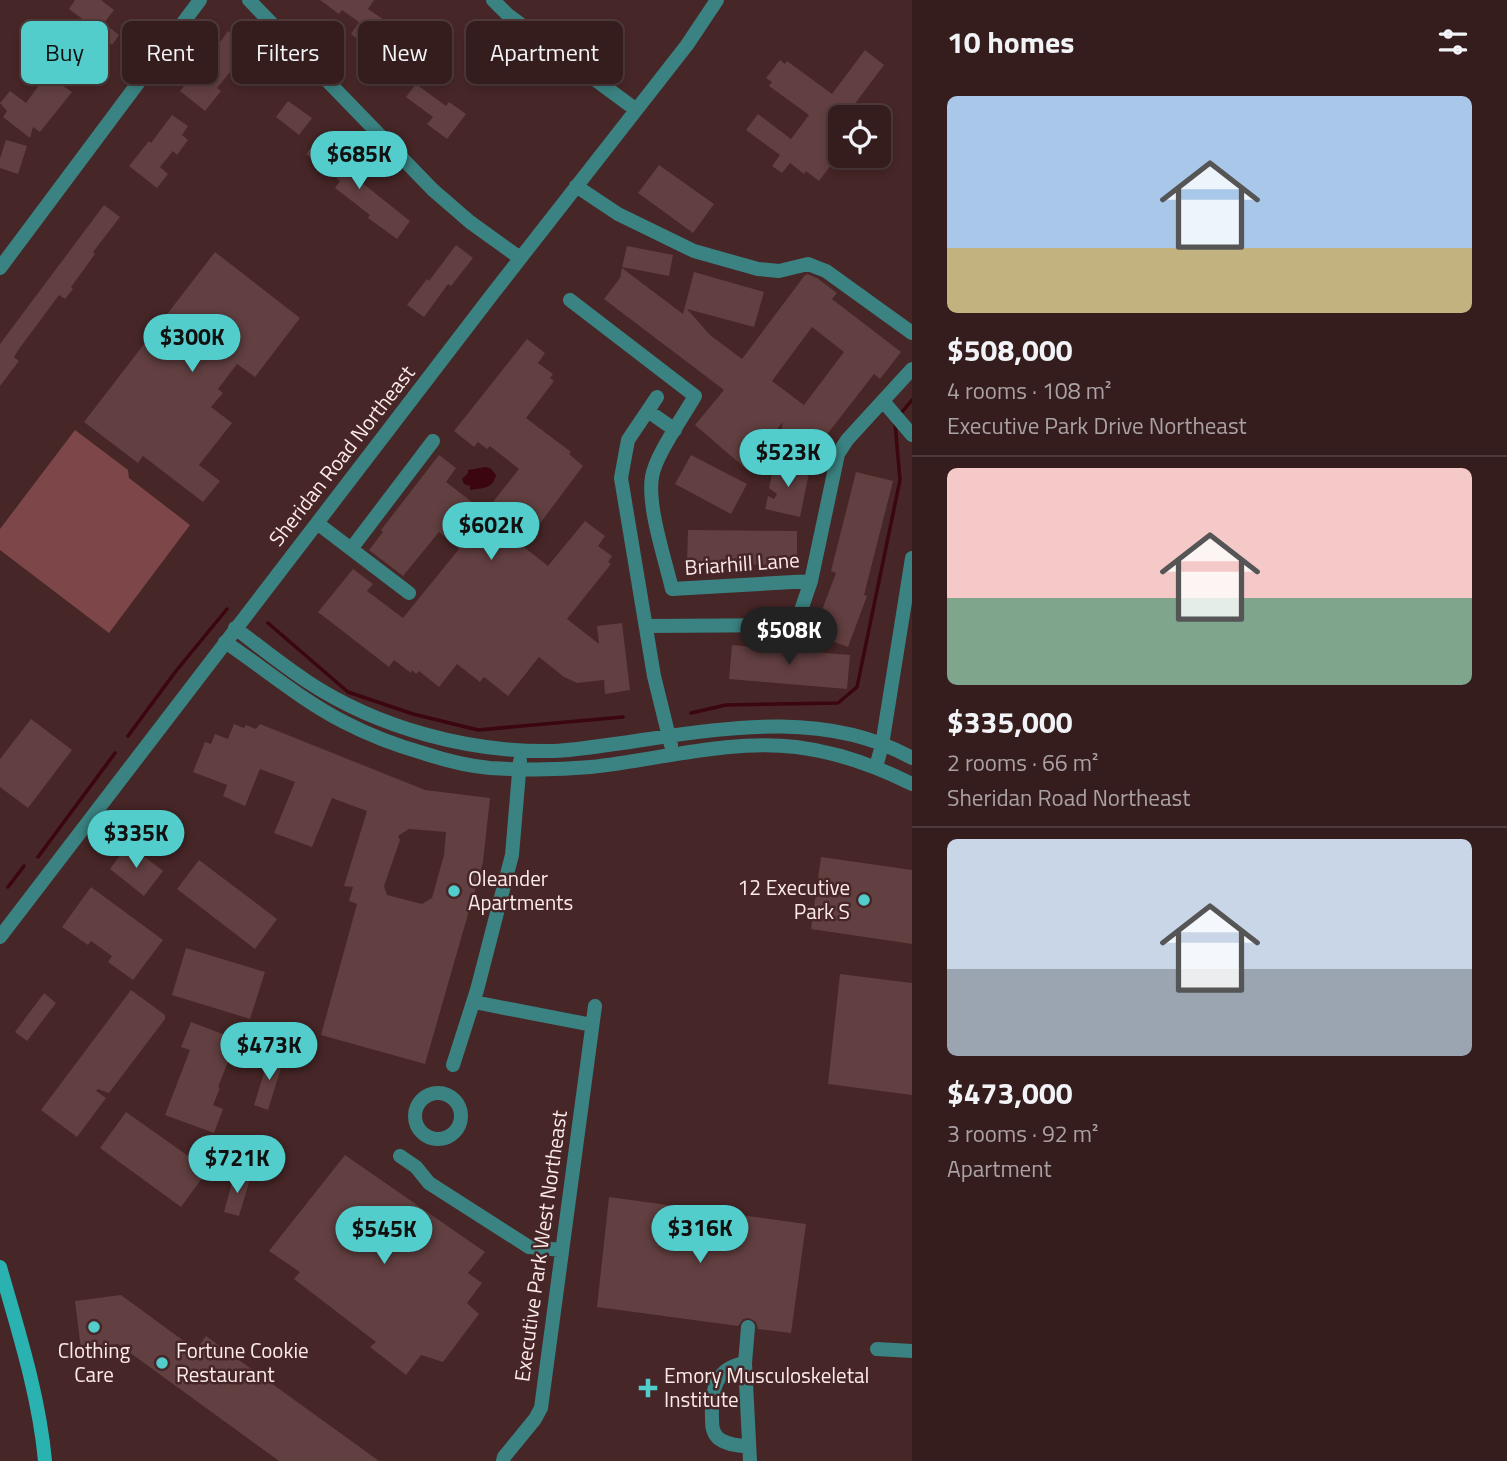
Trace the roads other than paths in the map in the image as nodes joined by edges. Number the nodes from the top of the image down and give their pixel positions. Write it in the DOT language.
graph roads {
  1 [pos="200,0"];
  2 [pos="249,0"];
  3 [pos="493,0"];
  4 [pos="717,0"];
  5 [pos="635,109"];
  6 [pos="576,186"];
  7 [pos="520,258"];
  8 [pos="0,268"];
  9 [pos="570,300"];
  10 [pos="912,333"];
  11 [pos="912,369"];
  12 [pos="657,397"];
  13 [pos="883,401"];
  14 [pos="648,411"];
  15 [pos="675,430"];
  16 [pos="912,435"];
  17 [pos="433,441"];
  18 [pos="317,523"];
  19 [pos="351,549"];
  20 [pos="912,558"];
  21 [pos="811,581"];
  22 [pos="409,593"];
  23 [pos="646,625"];
  24 [pos="235,628"];
  25 [pos="225,642"];
  26 [pos="670,737"];
  27 [pos="882,745"];
  28 [pos="521,749"];
  29 [pos="673,754"];
  30 [pos="912,758"];
  31 [pos="876,767"];
  32 [pos="520,768"];
  33 [pos="912,784"];
  34 [pos="0,937"];
  35 [pos="474,1002"];
  36 [pos="595,1006"];
  37 [pos="592,1025"];
  38 [pos="453,1065"];
  39 [pos="400,1156"];
  40 [pos="562,1250"];
  41 [pos="0,1269"];
  42 [pos="4,1300"];
  43 [pos="748,1327"];
  44 [pos="877,1349"];
  45 [pos="912,1351"];
  46 [pos="745,1363"];
  47 [pos="750,1454"];
  48 [pos="45,1461"];
  49 [pos="503,1461"];
  1 -- 8 [label="street"];
  2 -- 7 [label="street"];
  3 -- 5 [label="street"];
  4 -- 5 [label="street, Sheridan Road Northeast"];
  5 -- 6 [label="street, Sheridan Road Northeast"];
  6 -- 7 [label="street, Sheridan Road Northeast"];
  6 -- 10 [label="street"];
  7 -- 18 [label="street, Sheridan Road Northeast"];
  9 -- 15 [label="street, Briarhill Lane"];
  11 -- 13 [label="street, Briarhill Lane"];
  12 -- 14 [label="street"];
  13 -- 16 [label="street"];
  13 -- 21 [label="street, Briarhill Lane"];
  14 -- 15 [label="street"];
  14 -- 23 [label="street"];
  15 -- 21 [label="street, Briarhill Lane"];
  17 -- 19 [label="street"];
  18 -- 19 [label="street"];
  18 -- 24 [label="street, Sheridan Road Northeast"];
  19 -- 22 [label="street"];
  20 -- 27 [label="street"];
  21 -- 23 [label="street"];
  23 -- 26 [label="street"];
  24 -- 25 [label="street, Sheridan Road Northeast"];
  24 -- 28 [label="street"];
  25 -- 32 [label="street"];
  25 -- 34 [label="street, Sheridan Road Northeast"];
  26 -- 27 [label="street"];
  26 -- 28 [label="street"];
  26 -- 29 [label="street"];
  27 -- 30 [label="street"];
  27 -- 31 [label="street"];
  28 -- 32 [label="street"];
  29 -- 31 [label="street"];
  29 -- 32 [label="street"];
  31 -- 33 [label="street"];
  32 -- 35 [label="street"];
  35 -- 37 [label="street"];
  35 -- 38 [label="street"];
  36 -- 37 [label="street, Executive Park West Northeast"];
  37 -- 40 [label="street, Executive Park West Northeast"];
  39 -- 40 [label="street"];
  40 -- 49 [label="street, Executive Park West Northeast"];
  41 -- 42 [label="main road"];
  42 -- 48 [label="main road"];
  43 -- 46 [label="street"];
  44 -- 45 [label="street"];
  46 -- 47 [label="street"];
  46 -- 47 [label="street"];
}
